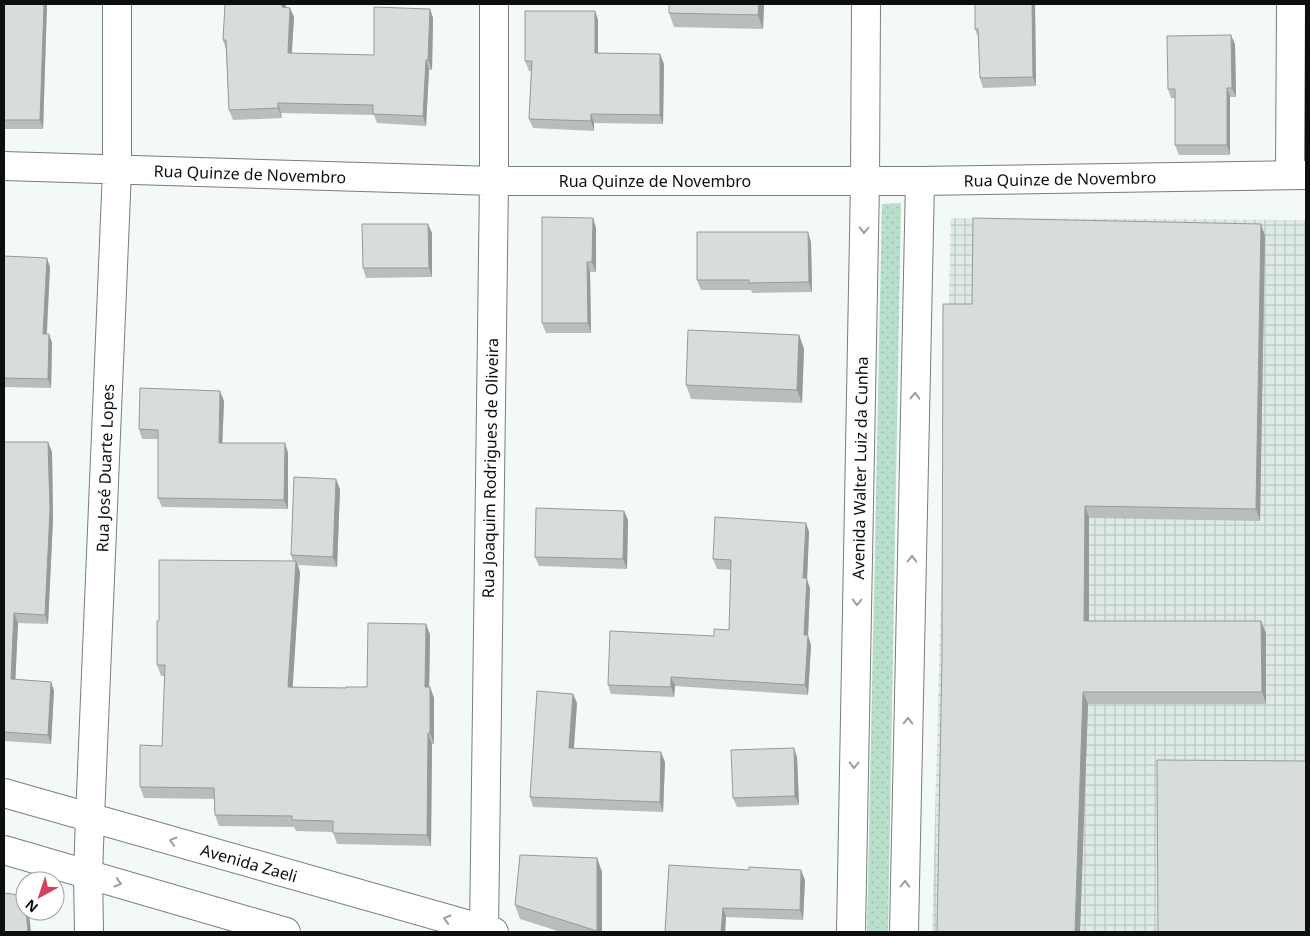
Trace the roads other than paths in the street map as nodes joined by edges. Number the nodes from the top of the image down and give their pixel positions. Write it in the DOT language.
graph roads {
  1 [pos="117,4"];
  2 [pos="494,4"];
  3 [pos="866,4"];
  4 [pos="1291,4"];
  5 [pos="4,166"];
  6 [pos="117,170"];
  7 [pos="1298,175"];
  8 [pos="494,181"];
  9 [pos="865,181"];
  10 [pos="920,181"];
  11 [pos="4,792"];
  12 [pos="90,818"];
  13 [pos="4,850"];
  14 [pos="88,875"];
  15 [pos="487,931"];
  16 [pos="89,932"];
  17 [pos="286,932"];
  18 [pos="851,932"];
  19 [pos="904,932"];
  1 -- 6 [label="street, Rua José Duarte Lopes"];
  2 -- 8 [label="street, Rua Joaquim Rodrigues de Oliveira"];
  3 -- 9 [label="street, Avenida Walter Luiz da Cunha"];
  4 -- 7 [label="street"];
  5 -- 6 [label="street, Rua Quinze de Novembro"];
  6 -- 8 [label="street, Rua Quinze de Novembro"];
  6 -- 12 [label="street, Rua José Duarte Lopes"];
  7 -- 10 [label="street, Rua Quinze de Novembro"];
  8 -- 9 [label="street, Rua Quinze de Novembro"];
  8 -- 15 [label="street, Rua Joaquim Rodrigues de Oliveira"];
  9 -- 10 [label="street, Rua Quinze de Novembro"];
  9 -- 18 [label="street, Avenida Walter Luiz da Cunha, one-way"];
  19 -- 10 [label="street, one-way"];
  11 -- 12 [label="street, Avenida Zaeli"];
  12 -- 14 [label="street, Rua José Duarte Lopes"];
  15 -- 12 [label="street, Avenida Zaeli, one-way"];
  13 -- 14 [label="street"];
  14 -- 16 [label="street, Rua José Duarte Lopes"];
  14 -- 17 [label="street, one-way"];
}
